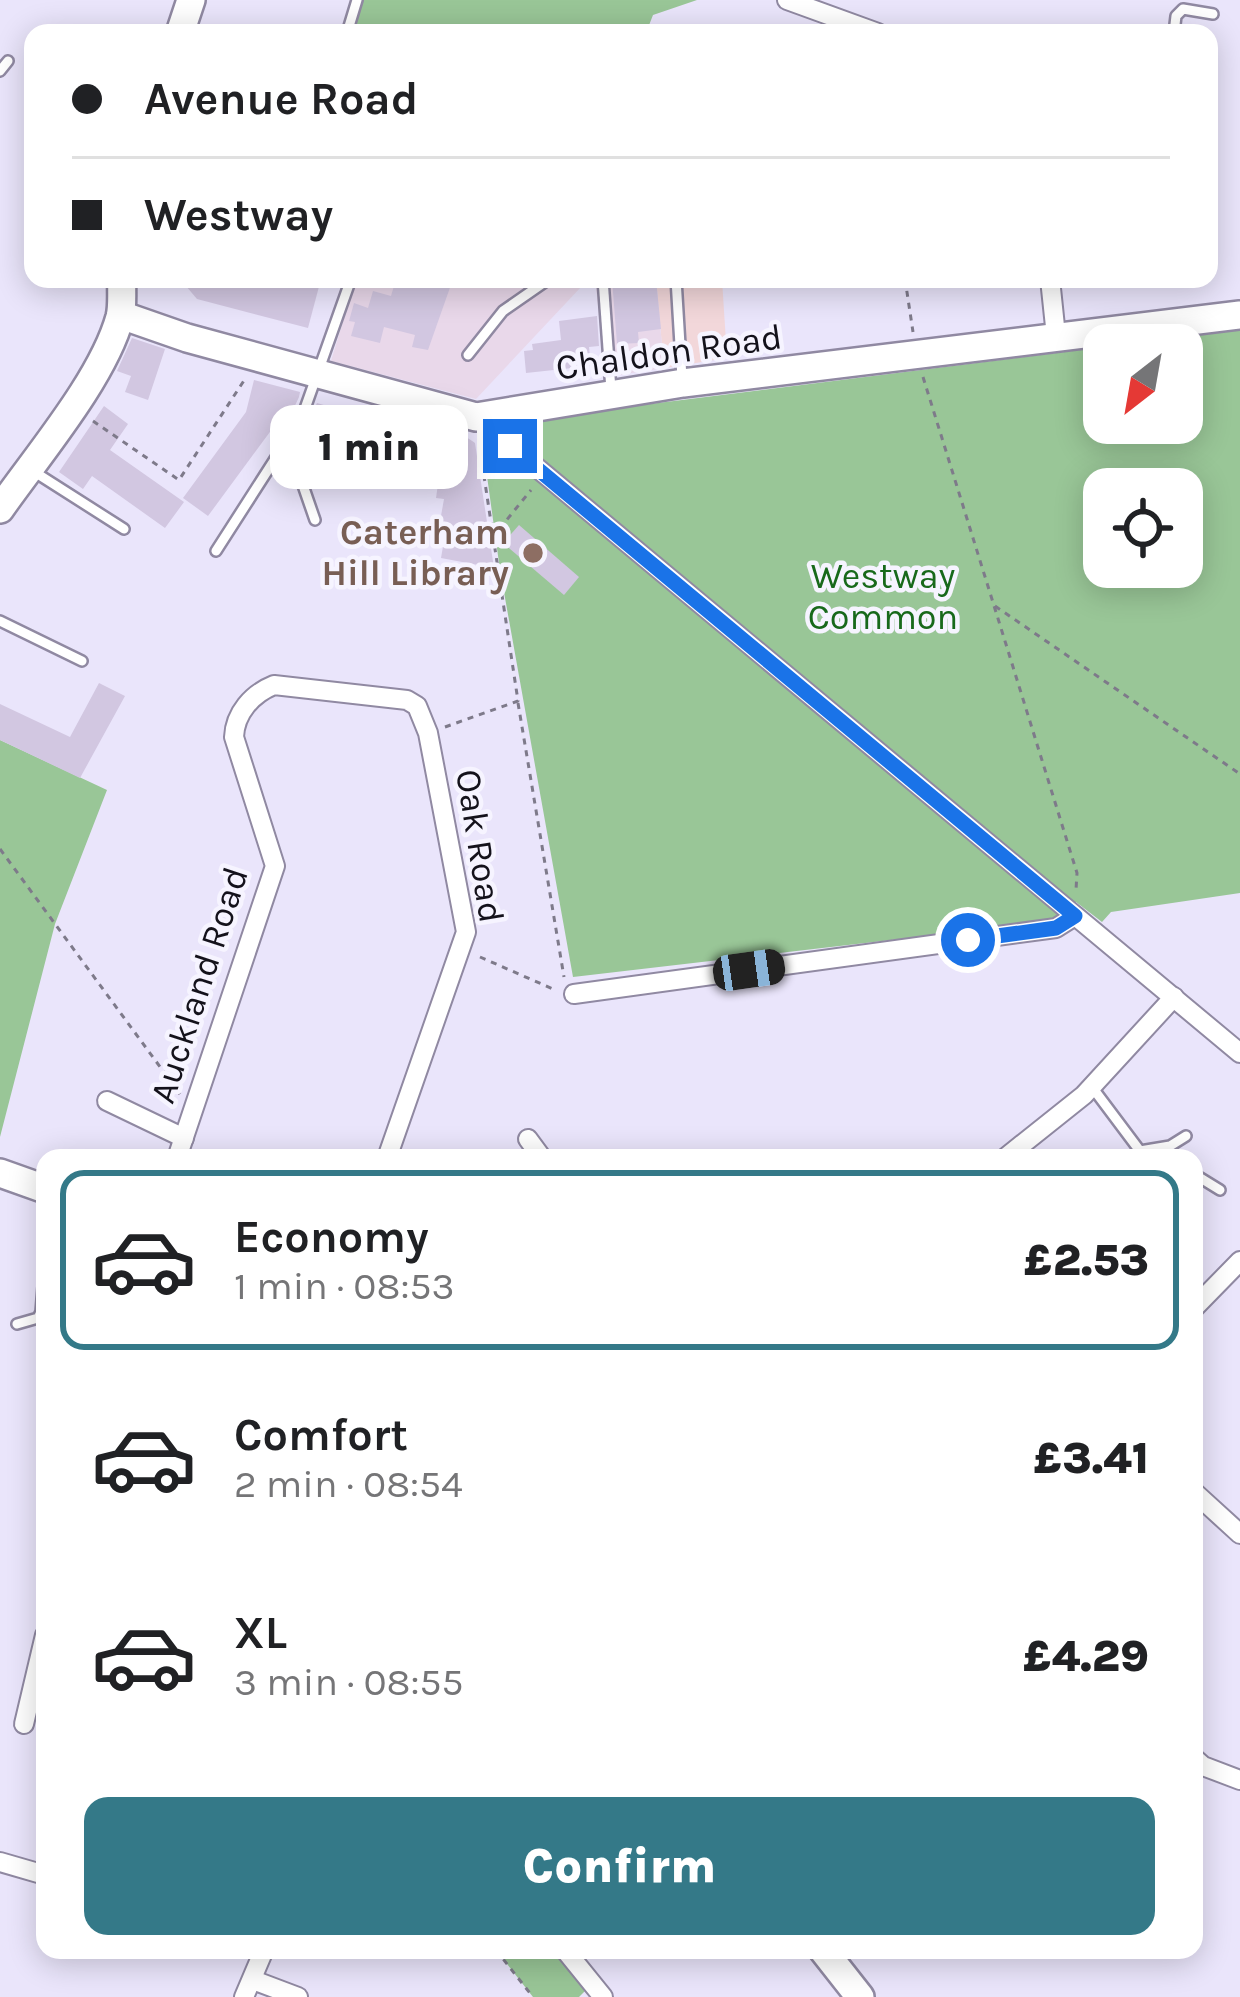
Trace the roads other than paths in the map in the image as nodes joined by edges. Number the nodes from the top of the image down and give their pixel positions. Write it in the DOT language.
graph roads {
  1 [pos="787,0"];
  2 [pos="1213,14"];
  3 [pos="833,24"];
  4 [pos="1175,24"];
  5 [pos="122,288"];
  6 [pos="348,288"];
  7 [pos="536,288"];
  8 [pos="604,288"];
  9 [pos="677,288"];
  10 [pos="1052,288"];
  11 [pos="121,315"];
  12 [pos="1240,315"];
  13 [pos="1056,336"];
  14 [pos="468,356"];
  15 [pos="316,375"];
  16 [pos="683,383"];
  17 [pos="612,395"];
  18 [pos="476,417"];
  19 [pos="288,442"];
  20 [pos="28,469"];
  21 [pos="0,509"];
  22 [pos="315,520"];
  23 [pos="124,529"];
  24 [pos="216,551"];
  25 [pos="0,621"];
  26 [pos="82,661"];
  27 [pos="391,698"];
  28 [pos="1075,916"];
  29 [pos="570,994"];
  30 [pos="1174,997"];
  31 [pos="1240,1053"];
  32 [pos="1092,1087"];
  33 [pos="107,1101"];
  34 [pos="1186,1136"];
  35 [pos="184,1138"];
  36 [pos="528,1139"];
  37 [pos="180,1149"];
  38 [pos="390,1149"];
  39 [pos="535,1149"];
  40 [pos="1015,1149"];
  41 [pos="1139,1149"];
  42 [pos="1160,1149"];
  43 [pos="0,1173"];
  44 [pos="1203,1180"];
  45 [pos="36,1186"];
  46 [pos="1220,1190"];
  47 [pos="1240,1261"];
  48 [pos="1203,1299"];
  49 [pos="36,1317"];
  50 [pos="16,1324"];
  51 [pos="1203,1500"];
  52 [pos="1240,1534"];
  53 [pos="36,1673"];
  54 [pos="24,1724"];
  55 [pos="1203,1766"];
  56 [pos="1240,1780"];
  57 [pos="0,1862"];
  58 [pos="36,1872"];
  59 [pos="260,1959"];
  60 [pos="570,1959"];
  61 [pos="830,1959"];
  62 [pos="249,1988"];
  63 [pos="591,1993"];
  64 [pos="298,1997"];
  65 [pos="860,1997"];
  1 -- 3 [label="street"];
  2 -- 4 [label="lane"];
  5 -- 11 [label="main road"];
  6 -- 15 [label="lane"];
  7 -- 14 [label="lane"];
  8 -- 17 [label="lane"];
  9 -- 16 [label="lane"];
  10 -- 13 [label="street"];
  11 -- 15 [label="main road, Chaldon Road"];
  11 -- 20 [label="main road"];
  12 -- 13 [label="main road, Chaldon Road"];
  13 -- 16 [label="main road, Chaldon Road"];
  15 -- 18 [label="main road, Chaldon Road"];
  15 -- 19 [label="lane"];
  16 -- 17 [label="main road, Chaldon Road"];
  17 -- 18 [label="main road, Chaldon Road"];
  18 -- 28 [label="street"];
  19 -- 22 [label="lane"];
  19 -- 24 [label="lane"];
  20 -- 21 [label="main road"];
  20 -- 23 [label="lane"];
  25 -- 26 [label="lane"];
  27 -- 35 [label="street, Auckland Road"];
  27 -- 38 [label="street, Oak Road"];
  28 -- 29 [label="street"];
  28 -- 30 [label="street"];
  30 -- 31 [label="street"];
  30 -- 32 [label="street"];
  32 -- 40 [label="street"];
  32 -- 41 [label="lane"];
  33 -- 35 [label="street"];
  34 -- 42 [label="lane"];
  35 -- 37 [label="street, Auckland Road"];
  36 -- 39 [label="street"];
  43 -- 45 [label="main road"];
  44 -- 46 [label="lane"];
  47 -- 48 [label="street"];
  49 -- 50 [label="lane"];
  51 -- 52 [label="street"];
  53 -- 54 [label="street"];
  55 -- 56 [label="street"];
  57 -- 58 [label="street"];
  59 -- 62 [label="street"];
  60 -- 63 [label="street"];
  61 -- 65 [label="main road"];
  62 -- 64 [label="street"];
}
